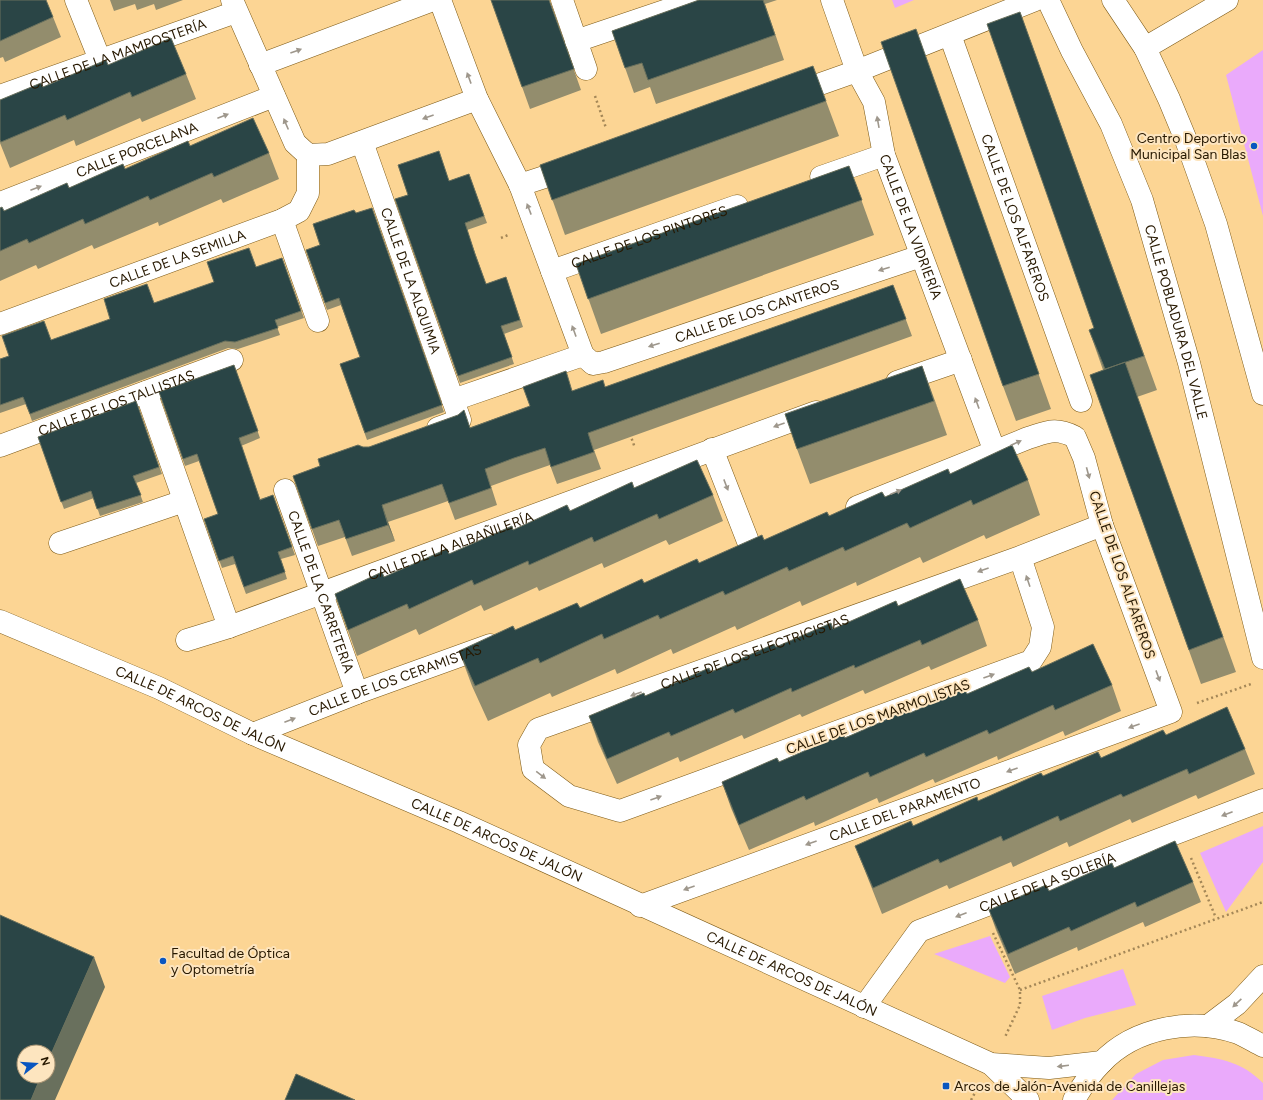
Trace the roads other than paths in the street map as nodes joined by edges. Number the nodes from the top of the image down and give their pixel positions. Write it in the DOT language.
graph roads {
  1 [pos="76,0"];
  2 [pos="434,0"];
  3 [pos="440,0"];
  4 [pos="562,0"];
  5 [pos="697,0"];
  6 [pos="832,0"];
  7 [pos="1035,0"];
  8 [pos="1048,0"];
  9 [pos="1113,0"];
  10 [pos="1227,0"];
  11 [pos="234,6"];
  12 [pos="950,35"];
  13 [pos="576,41"];
  14 [pos="1145,48"];
  15 [pos="100,60"];
  16 [pos="260,64"];
  17 [pos="586,68"];
  18 [pos="857,71"];
  19 [pos="0,96"];
  20 [pos="274,96"];
  21 [pos="477,99"];
  22 [pos="772,100"];
  23 [pos="362,142"];
  24 [pos="308,155"];
  25 [pos="884,156"];
  26 [pos="594,160"];
  27 [pos="803,184"];
  28 [pos="520,185"];
  29 [pos="758,199"];
  30 [pos="0,202"];
  31 [pos="282,220"];
  32 [pos="921,256"];
  33 [pos="552,271"];
  34 [pos="318,321"];
  35 [pos="0,324"];
  36 [pos="232,360"];
  37 [pos="588,360"];
  38 [pos="960,360"];
  39 [pos="878,390"];
  40 [pos="146,392"];
  41 [pos="1263,394"];
  42 [pos="453,400"];
  43 [pos="1081,401"];
  44 [pos="833,406"];
  45 [pos="415,436"];
  46 [pos="0,446"];
  47 [pos="712,449"];
  48 [pos="995,452"];
  49 [pos="285,490"];
  50 [pos="184,501"];
  51 [pos="840,514"];
  52 [pos="1102,525"];
  53 [pos="60,543"];
  54 [pos="729,557"];
  55 [pos="1020,557"];
  56 [pos="321,593"];
  57 [pos="0,620"];
  58 [pos="229,628"];
  59 [pos="506,639"];
  60 [pos="187,640"];
  61 [pos="1263,658"];
  62 [pos="357,693"];
  63 [pos="1171,712"];
  64 [pos="253,734"];
  65 [pos="1263,800"];
  66 [pos="620,811"];
  67 [pos="640,906"];
  68 [pos="1263,976"];
  69 [pos="864,1007"];
  70 [pos="1208,1026"];
  71 [pos="1263,1046"];
  72 [pos="1102,1062"];
  73 [pos="991,1064"];
  74 [pos="1028,1100"];
  75 [pos="1074,1100"];
  1 -- 15 [label="street"];
  16 -- 2 [label="street, one-way"];
  21 -- 3 [label="street, one-way"];
  4 -- 13 [label="street"];
  5 -- 13 [label="street"];
  6 -- 18 [label="street, CALLE DE LA VIDRIERÍA"];
  7 -- 12 [label="street"];
  8 -- 61 [label="street, CALLE POBLADURA DEL VALLE"];
  9 -- 14 [label="street"];
  10 -- 14 [label="street"];
  11 -- 15 [label="street, CALLE DE LA MAMPOSTERÍA"];
  11 -- 16 [label="street"];
  12 -- 18 [label="street"];
  12 -- 43 [label="street, CALLE DE LOS ALFAREROS"];
  13 -- 17 [label="street"];
  14 -- 41 [label="street"];
  15 -- 19 [label="street, CALLE DE LA MAMPOSTERÍA"];
  16 -- 20 [label="street"];
  18 -- 22 [label="street"];
  25 -- 18 [label="street, CALLE DE LA VIDRIERÍA, one-way"];
  24 -- 20 [label="street, one-way"];
  30 -- 20 [label="street, CALLE PORCELANA, one-way"];
  21 -- 23 [label="street, one-way"];
  21 -- 28 [label="street"];
  23 -- 24 [label="street"];
  23 -- 42 [label="street, CALLE DE LA ALQUIMIA"];
  24 -- 31 [label="street, CALLE DE LA SEMILLA"];
  25 -- 27 [label="street"];
  25 -- 32 [label="street, CALLE DE LA VIDRIERÍA"];
  26 -- 28 [label="street"];
  33 -- 28 [label="street, one-way"];
  29 -- 33 [label="street, CALLE DE LOS PINTORES"];
  31 -- 34 [label="street"];
  31 -- 35 [label="street, CALLE DE LA SEMILLA"];
  32 -- 37 [label="street, CALLE DE LOS CANTEROS, one-way"];
  32 -- 38 [label="street, CALLE DE LA VIDRIERÍA"];
  37 -- 33 [label="street, one-way"];
  36 -- 40 [label="street, CALLE DE LOS TALLISTAS"];
  37 -- 42 [label="street, CALLE DE LOS CANTEROS"];
  38 -- 39 [label="street"];
  48 -- 38 [label="street, CALLE DE LA VIDRIERÍA, one-way"];
  40 -- 46 [label="street, CALLE DE LOS TALLISTAS"];
  40 -- 50 [label="street"];
  42 -- 45 [label="street, CALLE DE LA ALQUIMIA"];
  44 -- 47 [label="street, CALLE DE LA ALBAÑILERÍA, one-way"];
  47 -- 54 [label="street, one-way"];
  47 -- 56 [label="street, CALLE DE LA ALBAÑILERÍA"];
  51 -- 48 [label="street, one-way"];
  48 -- 52 [label="street, CALLE DE LOS ALFAREROS, one-way"];
  49 -- 56 [label="street, CALLE DE LA CARRETERÍA"];
  50 -- 53 [label="street"];
  50 -- 58 [label="street"];
  52 -- 55 [label="street, CALLE DE LOS ELECTRICISTAS"];
  52 -- 63 [label="street, CALLE DE LOS ALFAREROS, one-way"];
  66 -- 55 [label="street, CALLE DE LOS MARMOLISTAS, one-way"];
  55 -- 66 [label="street, CALLE DE LOS ELECTRICISTAS, one-way"];
  56 -- 58 [label="street, CALLE DE LA ALBAÑILERÍA"];
  56 -- 62 [label="street, CALLE DE LA CARRETERÍA"];
  57 -- 64 [label="street, CALLE DE ARCOS DE JALÓN"];
  58 -- 60 [label="street, CALLE DE LA ALBAÑILERÍA"];
  59 -- 62 [label="street, CALLE DE LOS CERAMISTAS"];
  64 -- 62 [label="street, CALLE DE LOS CERAMISTAS, one-way"];
  63 -- 67 [label="street, CALLE DEL PARAMENTO, one-way"];
  64 -- 67 [label="street, CALLE DE ARCOS DE JALÓN"];
  65 -- 69 [label="street, CALLE DE LA SOLERÍA, one-way"];
  67 -- 69 [label="street, CALLE DE ARCOS DE JALÓN"];
  68 -- 70 [label="street, one-way"];
  69 -- 73 [label="street, CALLE DE ARCOS DE JALÓN"];
  70 -- 71 [label="street"];
  70 -- 72 [label="street"];
  72 -- 73 [label="street, CALLE DE ARCOS DE JALÓN, one-way"];
  72 -- 75 [label="street"];
  73 -- 74 [label="street, CALLE DE ARCOS DE JALÓN"];
}
